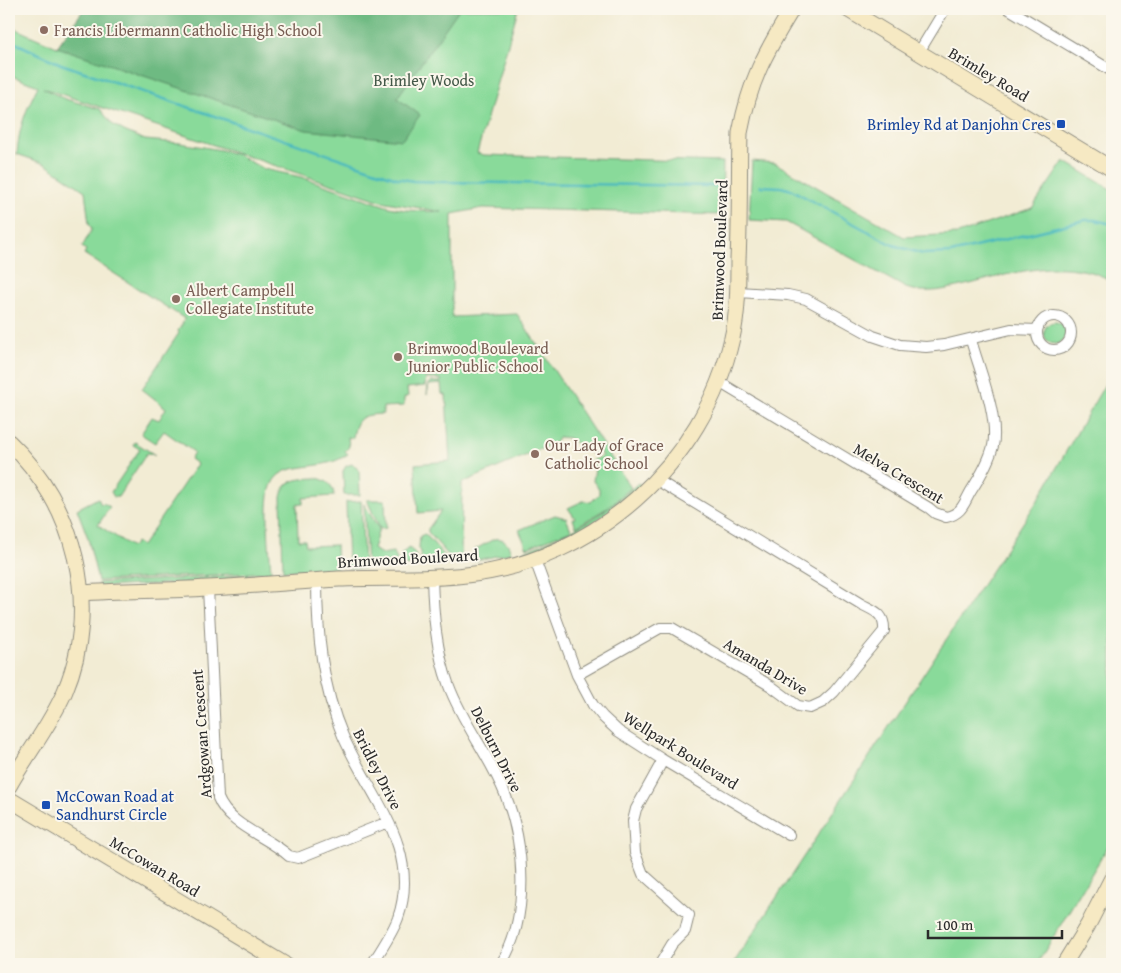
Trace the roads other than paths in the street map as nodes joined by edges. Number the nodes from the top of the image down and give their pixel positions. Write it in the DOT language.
graph roads {
  1 [pos="792,9"];
  2 [pos="847,9"];
  3 [pos="946,9"];
  4 [pos="1009,9"];
  5 [pos="919,52"];
  6 [pos="1112,71"];
  7 [pos="1112,169"];
  8 [pos="738,292"];
  9 [pos="1037,330"];
  10 [pos="971,340"];
  11 [pos="719,382"];
  12 [pos="9,442"];
  13 [pos="657,480"];
  14 [pos="535,560"];
  15 [pos="432,577"];
  16 [pos="317,580"];
  17 [pos="208,588"];
  18 [pos="81,593"];
  19 [pos="577,675"];
  20 [pos="662,760"];
  21 [pos="9,786"];
  22 [pos="9,799"];
  23 [pos="388,822"];
  24 [pos="789,835"];
  25 [pos="1112,878"];
  26 [pos="284,964"];
  27 [pos="372,964"];
  28 [pos="501,964"];
  29 [pos="660,964"];
  30 [pos="1064,964"];
  1 -- 8 [label="street, Brimwood Boulevard"];
  2 -- 5 [label="street, Brimley Road"];
  3 -- 5 [label="street"];
  4 -- 6 [label="street"];
  5 -- 7 [label="street, Brimley Road"];
  8 -- 10 [label="street"];
  8 -- 11 [label="street, Brimwood Boulevard"];
  9 -- 10 [label="street"];
  10 -- 11 [label="street, Melva Crescent"];
  11 -- 13 [label="street, Brimwood Boulevard"];
  12 -- 18 [label="street"];
  13 -- 14 [label="street, Brimwood Boulevard"];
  13 -- 19 [label="street, Amanda Drive"];
  14 -- 15 [label="street, Brimwood Boulevard"];
  14 -- 19 [label="street, Wellpark Boulevard"];
  15 -- 16 [label="street, Brimwood Boulevard"];
  15 -- 28 [label="street, Delburn Drive"];
  16 -- 17 [label="street, Brimwood Boulevard"];
  16 -- 23 [label="street, Bridley Drive"];
  17 -- 18 [label="street, Brimwood Boulevard"];
  17 -- 23 [label="street, Ardgowan Crescent"];
  18 -- 21 [label="street"];
  19 -- 20 [label="street, Wellpark Boulevard"];
  20 -- 24 [label="street, Wellpark Boulevard"];
  20 -- 29 [label="street"];
  22 -- 26 [label="street, McCowan Road"];
  23 -- 27 [label="street, Bridley Drive"];
  25 -- 30 [label="street"];
}
